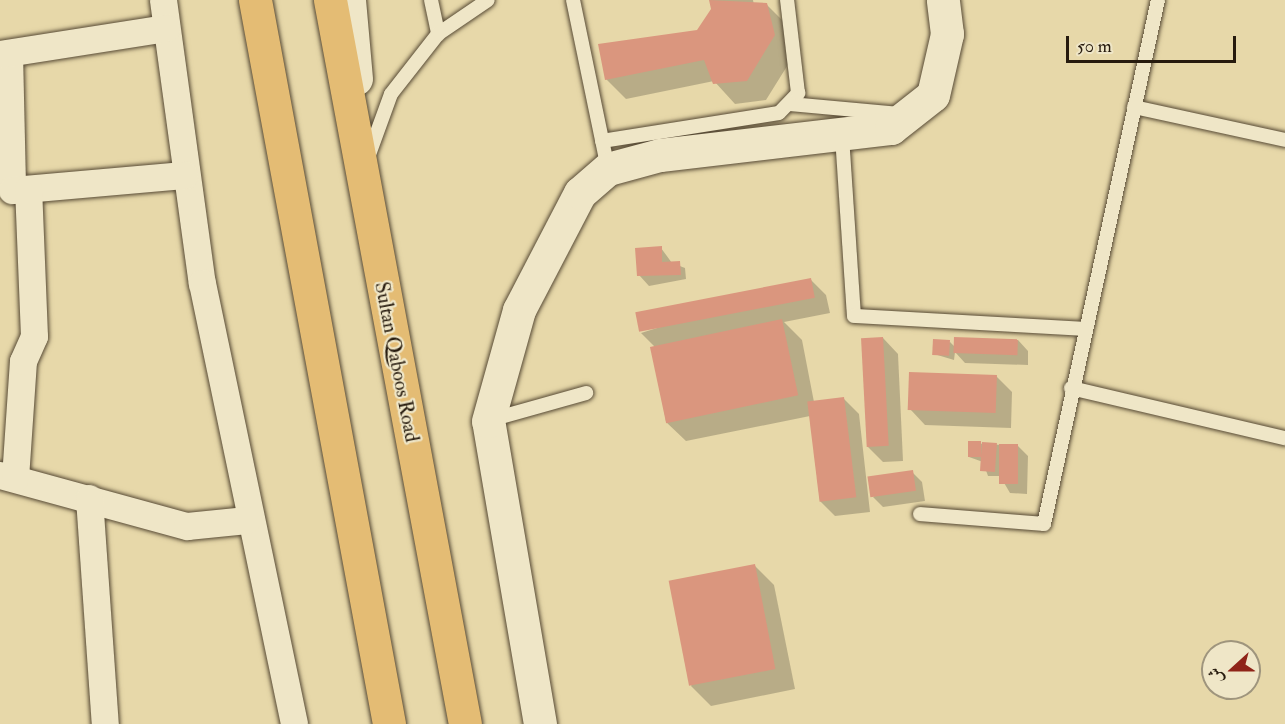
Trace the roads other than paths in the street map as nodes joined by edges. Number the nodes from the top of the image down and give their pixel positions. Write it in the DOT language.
graph roads {
  1 [pos="163,0"];
  2 [pos="255,0"];
  3 [pos="330,0"];
  4 [pos="349,0"];
  5 [pos="431,0"];
  6 [pos="488,0"];
  7 [pos="573,0"];
  8 [pos="788,0"];
  9 [pos="943,0"];
  10 [pos="1158,0"];
  11 [pos="166,28"];
  12 [pos="438,34"];
  13 [pos="4,54"];
  14 [pos="790,104"];
  15 [pos="1134,107"];
  16 [pos="914,115"];
  17 [pos="842,136"];
  18 [pos="1285,140"];
  19 [pos="605,155"];
  20 [pos="184,175"];
  21 [pos="362,177"];
  22 [pos="28,189"];
  23 [pos="1084,329"];
  24 [pos="12,358"];
  25 [pos="1071,388"];
  26 [pos="586,393"];
  27 [pos="488,421"];
  28 [pos="1285,438"];
  29 [pos="7,477"];
  30 [pos="89,498"];
  31 [pos="920,514"];
  32 [pos="247,520"];
  33 [pos="105,724"];
  34 [pos="294,724"];
  35 [pos="389,724"];
  36 [pos="465,724"];
  37 [pos="540,724"];
  1 -- 11 [label="street"];
  2 -- 35 [label="highway"];
  3 -- 21 [label="highway, Sultan Qaboos Road"];
  4 -- 21 [label="street"];
  5 -- 12 [label="lane"];
  6 -- 12 [label="lane"];
  7 -- 19 [label="lane"];
  8 -- 14 [label="lane"];
  9 -- 16 [label="street"];
  10 -- 15 [label="lane"];
  11 -- 13 [label="street"];
  11 -- 20 [label="street"];
  12 -- 21 [label="lane"];
  13 -- 22 [label="street"];
  14 -- 16 [label="lane"];
  14 -- 19 [label="lane"];
  15 -- 18 [label="lane"];
  15 -- 23 [label="lane"];
  16 -- 17 [label="street"];
  17 -- 19 [label="street"];
  17 -- 23 [label="lane"];
  19 -- 27 [label="street"];
  20 -- 22 [label="street"];
  20 -- 32 [label="street"];
  21 -- 36 [label="highway, Sultan Qaboos Road"];
  22 -- 24 [label="street"];
  23 -- 25 [label="lane"];
  24 -- 29 [label="street"];
  25 -- 28 [label="lane"];
  25 -- 31 [label="lane"];
  26 -- 27 [label="lane"];
  27 -- 37 [label="street"];
  29 -- 30 [label="street"];
  30 -- 32 [label="street"];
  30 -- 33 [label="street"];
  32 -- 34 [label="street"];
}
